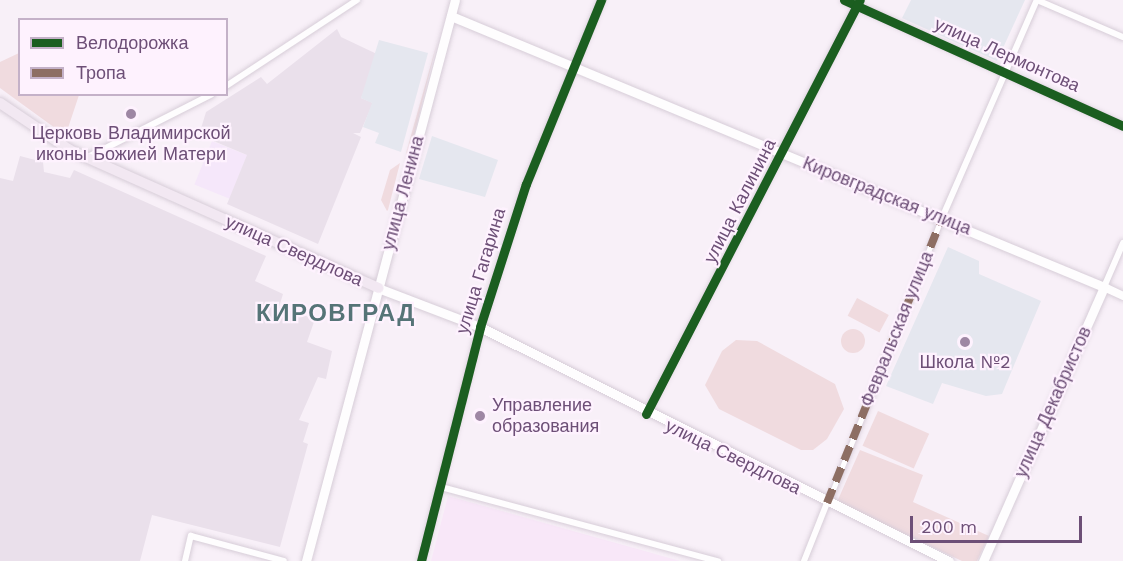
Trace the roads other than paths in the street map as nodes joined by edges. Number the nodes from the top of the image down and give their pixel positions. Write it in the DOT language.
graph roads {
  1 [pos="357,0"];
  2 [pos="455,0"];
  3 [pos="601,0"];
  4 [pos="844,0"];
  5 [pos="1037,0"];
  6 [pos="859,3"];
  7 [pos="451,16"];
  8 [pos="1123,37"];
  9 [pos="574,66"];
  10 [pos="1004,72"];
  11 [pos="228,85"];
  12 [pos="208,96"];
  13 [pos="0,103"];
  14 [pos="1123,126"];
  15 [pos="783,153"];
  16 [pos="86,158"];
  17 [pos="942,218"];
  18 [pos="1123,243"];
  19 [pos="1104,287"];
  20 [pos="378,288"];
  21 [pos="1123,296"];
  22 [pos="480,327"];
  23 [pos="646,414"];
  24 [pos="441,487"];
  25 [pos="827,503"];
  26 [pos="185,561"];
  27 [pos="284,561"];
  28 [pos="306,561"];
  29 [pos="421,561"];
  30 [pos="718,561"];
  31 [pos="804,561"];
  32 [pos="949,561"];
  33 [pos="983,561"];
  1 -- 11 [label="street"];
  2 -- 7 [label="main road, улица Ленина"];
  3 -- 9 [label="street, улица Гагарина"];
  4 -- 6 [label="street, улица Лермонтова"];
  5 -- 8 [label="street"];
  5 -- 10 [label="street, Февральская улица"];
  6 -- 10 [label="street, улица Лермонтова"];
  6 -- 15 [label="street, улица Калинина"];
  7 -- 9 [label="main road, Кировградская улица"];
  7 -- 20 [label="main road, улица Ленина"];
  9 -- 15 [label="main road, Кировградская улица"];
  9 -- 22 [label="street, улица Гагарина"];
  10 -- 14 [label="street, улица Лермонтова"];
  10 -- 17 [label="street, Февральская улица"];
  12 -- 16 [label="street"];
  13 -- 16 [label="main road, улица Свердлова"];
  15 -- 17 [label="main road, Кировградская улица"];
  15 -- 23 [label="street, улица Калинина"];
  16 -- 20 [label="main road, улица Свердлова"];
  17 -- 19 [label="main road, Кировградская улица"];
  17 -- 25 [label="street, Февральская улица"];
  18 -- 19 [label="street, улица Декабристов"];
  19 -- 21 [label="street, Кировградская улица"];
  19 -- 33 [label="main road, улица Декабристов"];
  20 -- 22 [label="main road, улица Свердлова"];
  20 -- 28 [label="main road, улица Ленина"];
  22 -- 23 [label="main road, улица Свердлова"];
  22 -- 24 [label="street, улица Гагарина"];
  23 -- 25 [label="main road, улица Свердлова"];
  24 -- 29 [label="street, улица Гагарина"];
  24 -- 30 [label="street"];
  25 -- 31 [label="street, Февральская улица"];
  25 -- 32 [label="main road, улица Свердлова"];
  26 -- 27 [label="street"];
}
